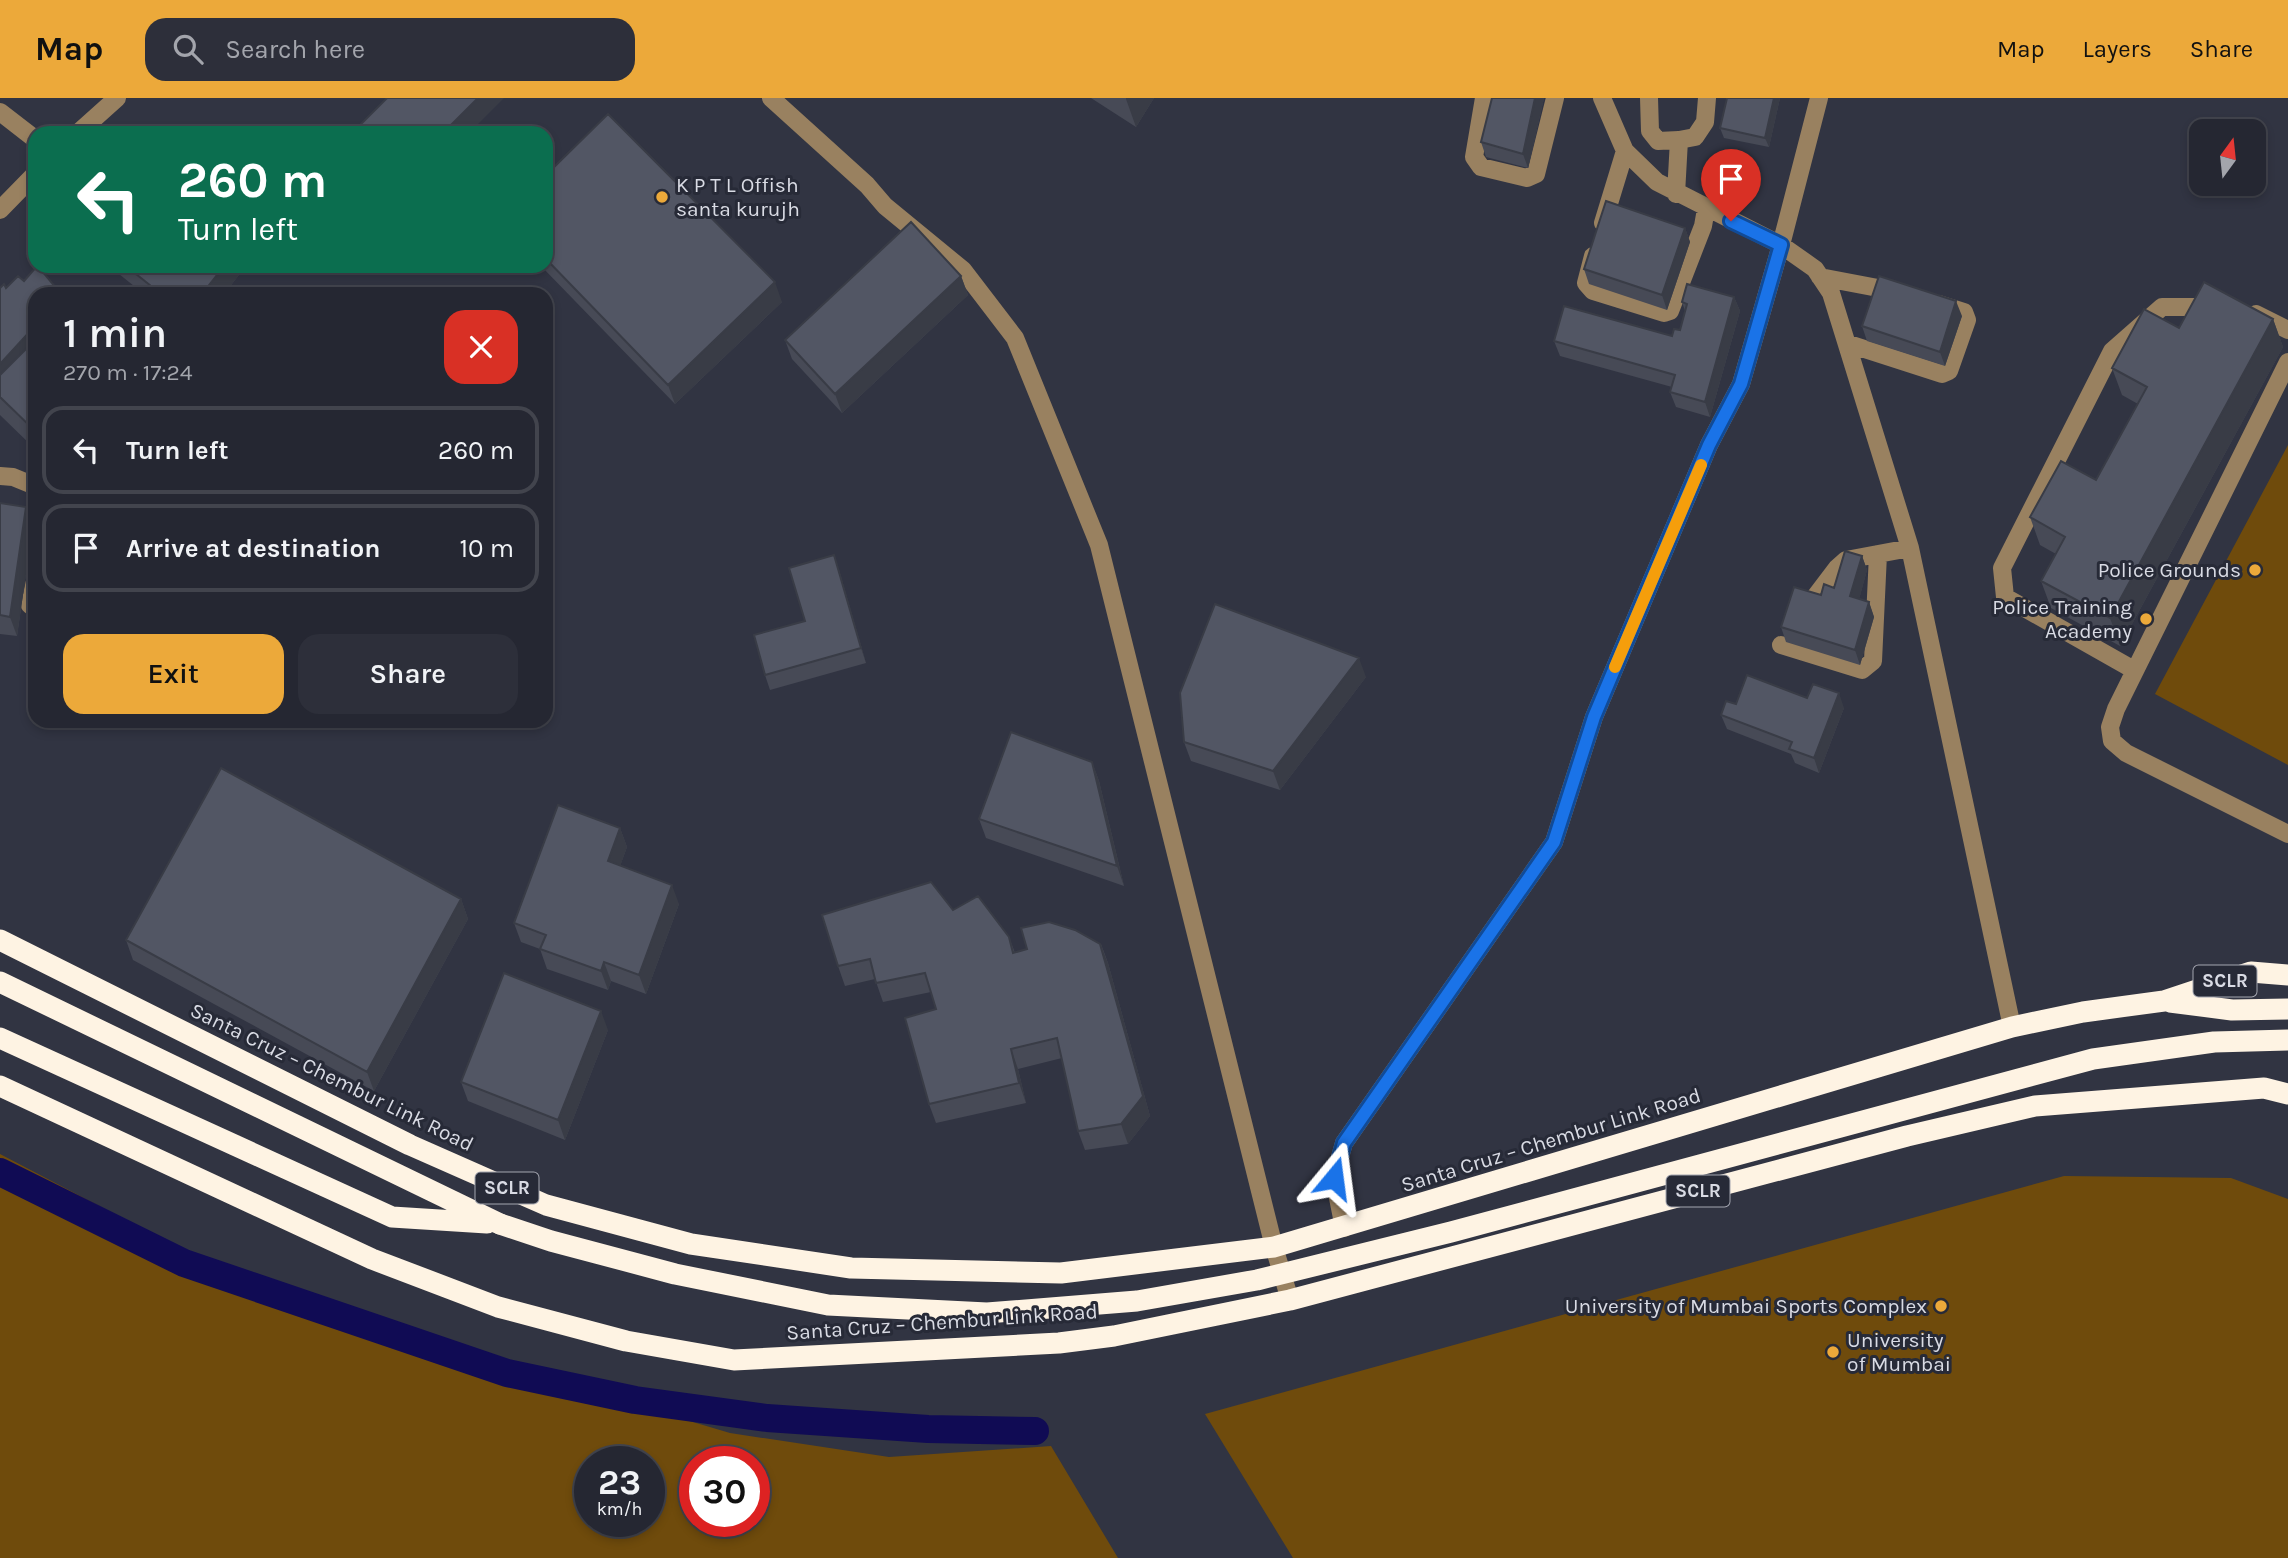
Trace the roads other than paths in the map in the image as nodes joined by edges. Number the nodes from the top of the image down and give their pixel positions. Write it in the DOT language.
graph roads {
  1 [pos="117,98"];
  2 [pos="771,98"];
  3 [pos="1484,98"];
  4 [pos="1555,98"];
  5 [pos="1602,98"];
  6 [pos="1649,98"];
  7 [pos="1707,98"];
  8 [pos="1819,98"];
  9 [pos="0,112"];
  10 [pos="86,126"];
  11 [pos="28,134"];
  12 [pos="1679,140"];
  13 [pos="1625,151"];
  14 [pos="28,181"];
  15 [pos="1676,194"];
  16 [pos="0,209"];
  17 [pos="1706,209"];
  18 [pos="1781,245"];
  19 [pos="1820,277"];
  20 [pos="2288,330"];
  21 [pos="1849,344"];
  22 [pos="2288,362"];
  23 [pos="0,476"];
  24 [pos="28,483"];
  25 [pos="1910,548"];
  26 [pos="1878,554"];
  27 [pos="1815,597"];
  28 [pos="1781,645"];
  29 [pos="2134,670"];
  30 [pos="2288,834"];
  31 [pos="0,940"];
  32 [pos="2288,975"];
  33 [pos="0,982"];
  34 [pos="2164,1001"];
  35 [pos="2288,1009"];
  36 [pos="2012,1027"];
  37 [pos="0,1038"];
  38 [pos="2288,1040"];
  39 [pos="0,1086"];
  40 [pos="2288,1094"];
  41 [pos="500,1224"];
  42 [pos="1344,1228"];
  43 [pos="1274,1247"];
  44 [pos="1290,1300"];
  1 -- 10 [label="street"];
  2 -- 43 [label="street"];
  3 -- 4 [label="street"];
  5 -- 13 [label="street"];
  6 -- 12 [label="street"];
  7 -- 12 [label="street"];
  8 -- 18 [label="street"];
  9 -- 11 [label="street"];
  12 -- 15 [label="street"];
  13 -- 15 [label="street"];
  13 -- 17 [label="street"];
  14 -- 16 [label="street"];
  15 -- 17 [label="street"];
  17 -- 18 [label="street"];
  18 -- 19 [label="street"];
  18 -- 42 [label="street"];
  19 -- 21 [label="street"];
  19 -- 21 [label="street"];
  20 -- 29 [label="street"];
  21 -- 25 [label="street"];
  22 -- 29 [label="street"];
  23 -- 24 [label="street"];
  25 -- 26 [label="street"];
  25 -- 36 [label="street"];
  26 -- 27 [label="street"];
  26 -- 28 [label="street"];
  29 -- 30 [label="street"];
  31 -- 43 [label="highway, Santa Cruz – Chembur Link Road / SCLR"];
  32 -- 34 [label="highway, Santa Cruz – Chembur Link Road / SCLR"];
  33 -- 41 [label="highway"];
  34 -- 35 [label="highway"];
  34 -- 36 [label="highway, Santa Cruz – Chembur Link Road / SCLR"];
  36 -- 42 [label="highway, Santa Cruz – Chembur Link Road / SCLR"];
  37 -- 41 [label="highway"];
  38 -- 41 [label="highway, bridge"];
  39 -- 44 [label="highway, Santa Cruz – Chembur Link Road / SCLR"];
  40 -- 44 [label="highway, Santa Cruz – Chembur Link Road / SCLR"];
  42 -- 43 [label="highway, Santa Cruz – Chembur Link Road / SCLR"];
  43 -- 44 [label="street"];
}
